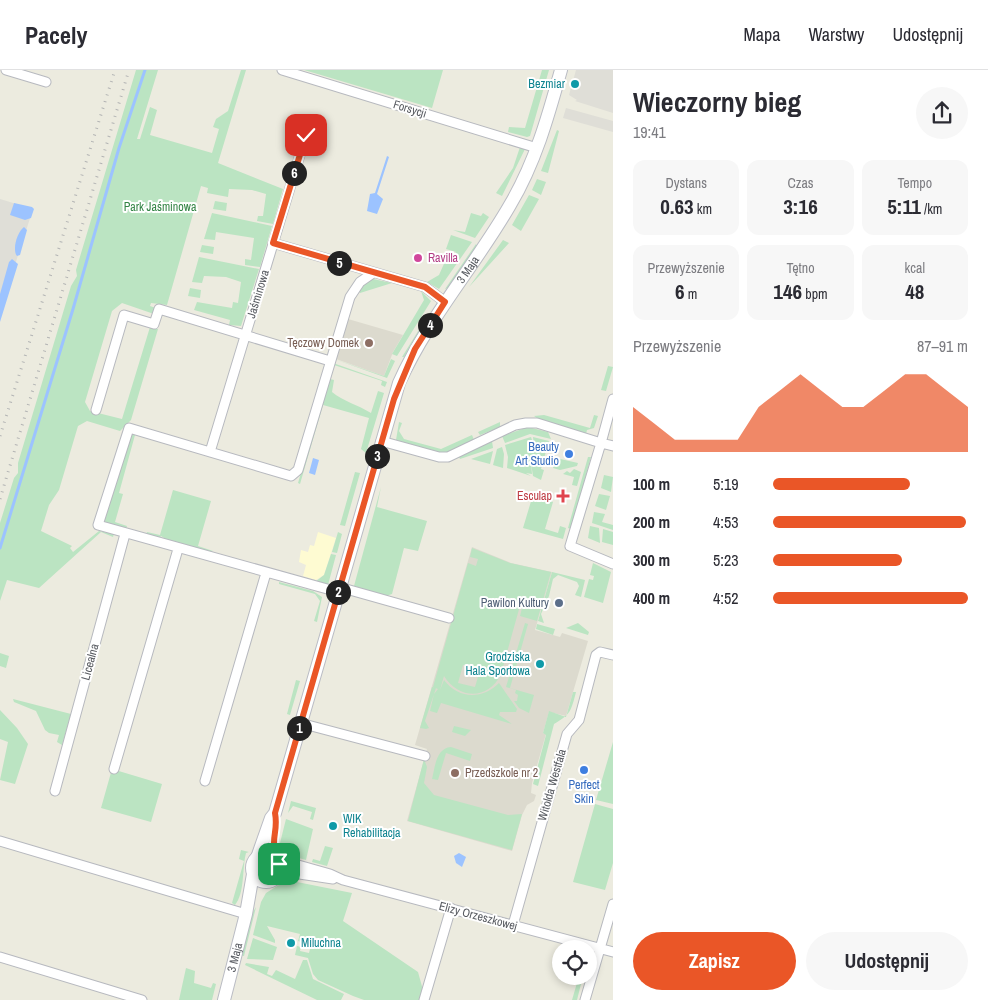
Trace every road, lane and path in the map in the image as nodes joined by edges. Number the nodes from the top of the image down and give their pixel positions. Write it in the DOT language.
graph roads {
  1 [pos="6,70"];
  2 [pos="282,70"];
  3 [pos="561,70"];
  4 [pos="46,82"];
  5 [pos="306,135"];
  6 [pos="537,148"];
  7 [pos="273,243"];
  8 [pos="373,273"];
  9 [pos="445,302"];
  10 [pos="245,335"];
  11 [pos="330,361"];
  12 [pos="613,399"];
  13 [pos="96,410"];
  14 [pos="381,441"];
  15 [pos="601,443"];
  16 [pos="613,446"];
  17 [pos="210,452"];
  18 [pos="125,534"];
  19 [pos="178,549"];
  20 [pos="613,564"];
  21 [pos="266,573"];
  22 [pos="338,590"];
  23 [pos="449,618"];
  24 [pos="613,655"];
  25 [pos="300,722"];
  26 [pos="424,756"];
  27 [pos="114,769"];
  28 [pos="205,781"];
  29 [pos="55,791"];
  30 [pos="275,813"];
  31 [pos="0,841"];
  32 [pos="258,855"];
  33 [pos="276,858"];
  34 [pos="253,874"];
  35 [pos="277,876"];
  36 [pos="343,880"];
  37 [pos="265,882"];
  38 [pos="613,904"];
  39 [pos="451,908"];
  40 [pos="246,914"];
  41 [pos="513,925"];
  42 [pos="600,948"];
  43 [pos="613,952"];
  44 [pos="0,958"];
  45 [pos="142,1000"];
  46 [pos="224,1000"];
  47 [pos="424,1000"];
  48 [pos="585,1000"];
  1 -- 4 [label="street"];
  2 -- 6 [label="street, Forsycji"];
  3 -- 6 [label="street, 3 Maja"];
  5 -- 7 [label="street, Jaśminowa"];
  6 -- 9 [label="street, 3 Maja"];
  7 -- 8 [label="street"];
  7 -- 10 [label="street, Jaśminowa"];
  8 -- 9 [label="street"];
  8 -- 11 [label="street"];
  9 -- 14 [label="street, 3 Maja"];
  10 -- 11 [label="street"];
  10 -- 13 [label="street"];
  10 -- 17 [label="street, Jaśminowa"];
  11 -- 17 [label="street"];
  12 -- 15 [label="street"];
  14 -- 15 [label="street"];
  14 -- 22 [label="street, 3 Maja"];
  15 -- 16 [label="street"];
  15 -- 20 [label="street"];
  17 -- 18 [label="street"];
  18 -- 19 [label="street"];
  18 -- 29 [label="street, Licealna"];
  19 -- 21 [label="street"];
  19 -- 27 [label="street"];
  21 -- 22 [label="street"];
  21 -- 28 [label="street"];
  22 -- 23 [label="street"];
  22 -- 25 [label="street, 3 Maja"];
  24 -- 41 [label="street, Witolda Westfala"];
  25 -- 26 [label="street"];
  25 -- 30 [label="street, 3 Maja"];
  30 -- 32 [label="street, 3 Maja"];
  30 -- 33 [label="street, 3 Maja"];
  31 -- 40 [label="street"];
  32 -- 33 [label="street"];
  32 -- 34 [label="street"];
  33 -- 35 [label="street"];
  33 -- 36 [label="street, Elizy Orzeszkowej"];
  34 -- 37 [label="street"];
  34 -- 40 [label="street, 3 Maja"];
  35 -- 36 [label="street, Elizy Orzeszkowej"];
  35 -- 37 [label="street"];
  36 -- 39 [label="street, Elizy Orzeszkowej"];
  37 -- 40 [label="street, 3 Maja"];
  38 -- 42 [label="street"];
  39 -- 41 [label="street, Elizy Orzeszkowej"];
  39 -- 47 [label="street"];
  40 -- 46 [label="street, 3 Maja"];
  41 -- 42 [label="street, Elizy Orzeszkowej"];
  42 -- 43 [label="street, Elizy Orzeszkowej"];
  42 -- 48 [label="street"];
  44 -- 45 [label="street"];
}
